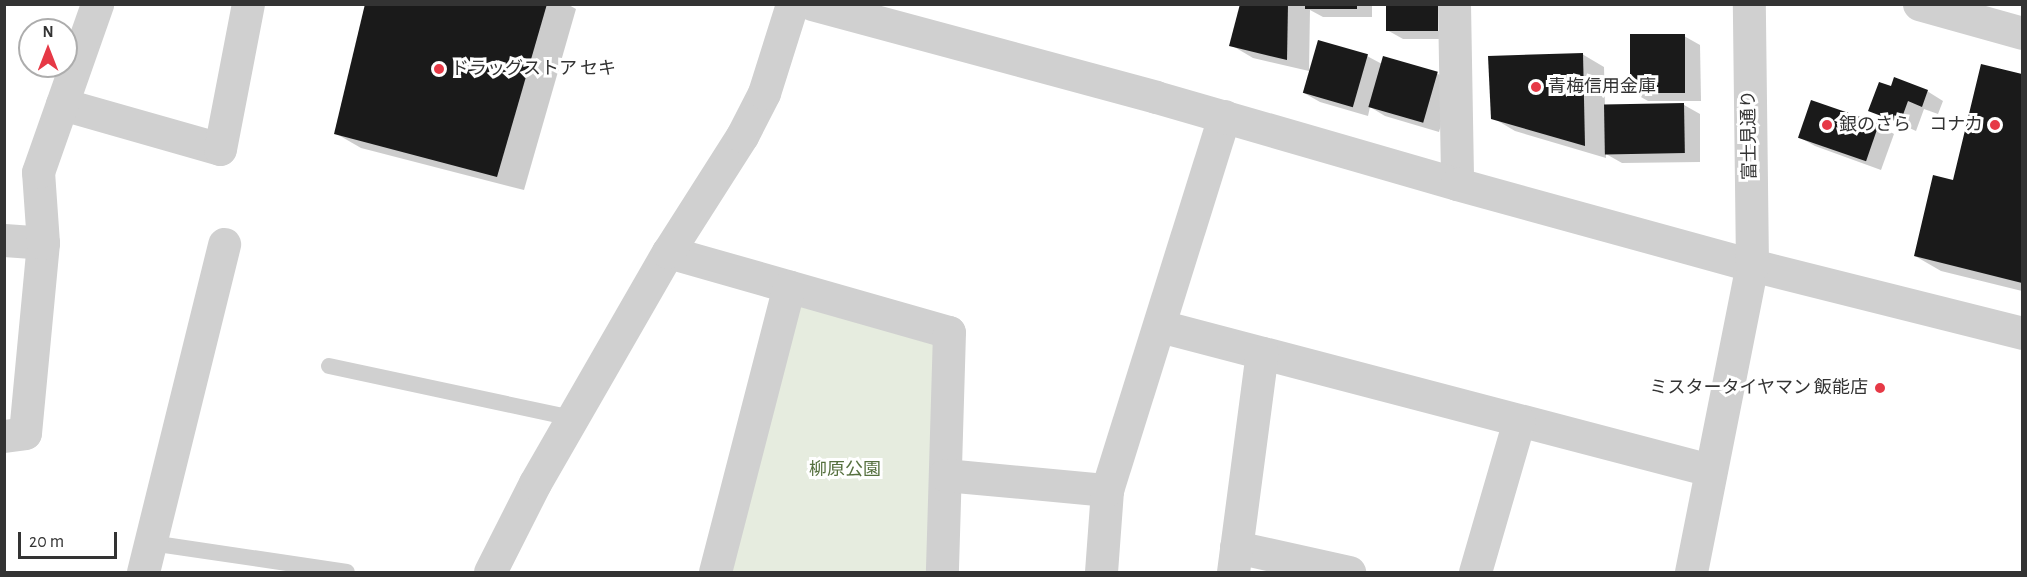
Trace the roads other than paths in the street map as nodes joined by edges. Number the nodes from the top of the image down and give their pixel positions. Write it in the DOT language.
graph roads {
  1 [pos="98,4"];
  2 [pos="248,4"];
  3 [pos="792,4"];
  4 [pos="812,4"];
  5 [pos="1454,4"];
  6 [pos="1749,4"];
  7 [pos="1919,4"];
  8 [pos="2018,23"];
  9 [pos="62,104"];
  10 [pos="1224,116"];
  11 [pos="1457,184"];
  12 [pos="4,240"];
  13 [pos="43,243"];
  14 [pos="224,244"];
  15 [pos="668,252"];
  16 [pos="1752,265"];
  17 [pos="789,286"];
  18 [pos="1160,326"];
  19 [pos="2022,333"];
  20 [pos="1262,353"];
  21 [pos="329,366"];
  22 [pos="572,418"];
  23 [pos="1519,421"];
  24 [pos="4,436"];
  25 [pos="1710,470"];
  26 [pos="945,475"];
  27 [pos="1107,490"];
  28 [pos="147,558"];
  29 [pos="1235,560"];
  30 [pos="347,573"];
  31 [pos="490,573"];
  32 [pos="715,573"];
  33 [pos="942,573"];
  34 [pos="1101,573"];
  35 [pos="1349,573"];
  36 [pos="1475,573"];
  37 [pos="1691,573"];
  1 -- 9 [label="street"];
  2 -- 9 [label="street"];
  3 -- 15 [label="street"];
  4 -- 10 [label="street"];
  5 -- 11 [label="street"];
  6 -- 16 [label="street, 富士見通り"];
  7 -- 8 [label="street"];
  9 -- 13 [label="street"];
  10 -- 11 [label="street"];
  10 -- 18 [label="street"];
  11 -- 16 [label="street"];
  12 -- 13 [label="street"];
  13 -- 24 [label="street"];
  14 -- 28 [label="street"];
  15 -- 17 [label="street"];
  15 -- 22 [label="street"];
  16 -- 19 [label="street"];
  16 -- 25 [label="street, 富士見通り"];
  17 -- 26 [label="street"];
  17 -- 32 [label="street"];
  18 -- 20 [label="street"];
  18 -- 27 [label="street"];
  20 -- 23 [label="street"];
  20 -- 29 [label="street"];
  21 -- 22 [label="lane"];
  22 -- 31 [label="street"];
  23 -- 25 [label="street"];
  23 -- 36 [label="street"];
  25 -- 37 [label="street, 富士見通り"];
  26 -- 27 [label="street"];
  26 -- 33 [label="street"];
  27 -- 34 [label="street"];
  28 -- 30 [label="lane"];
  29 -- 35 [label="street"];
}
